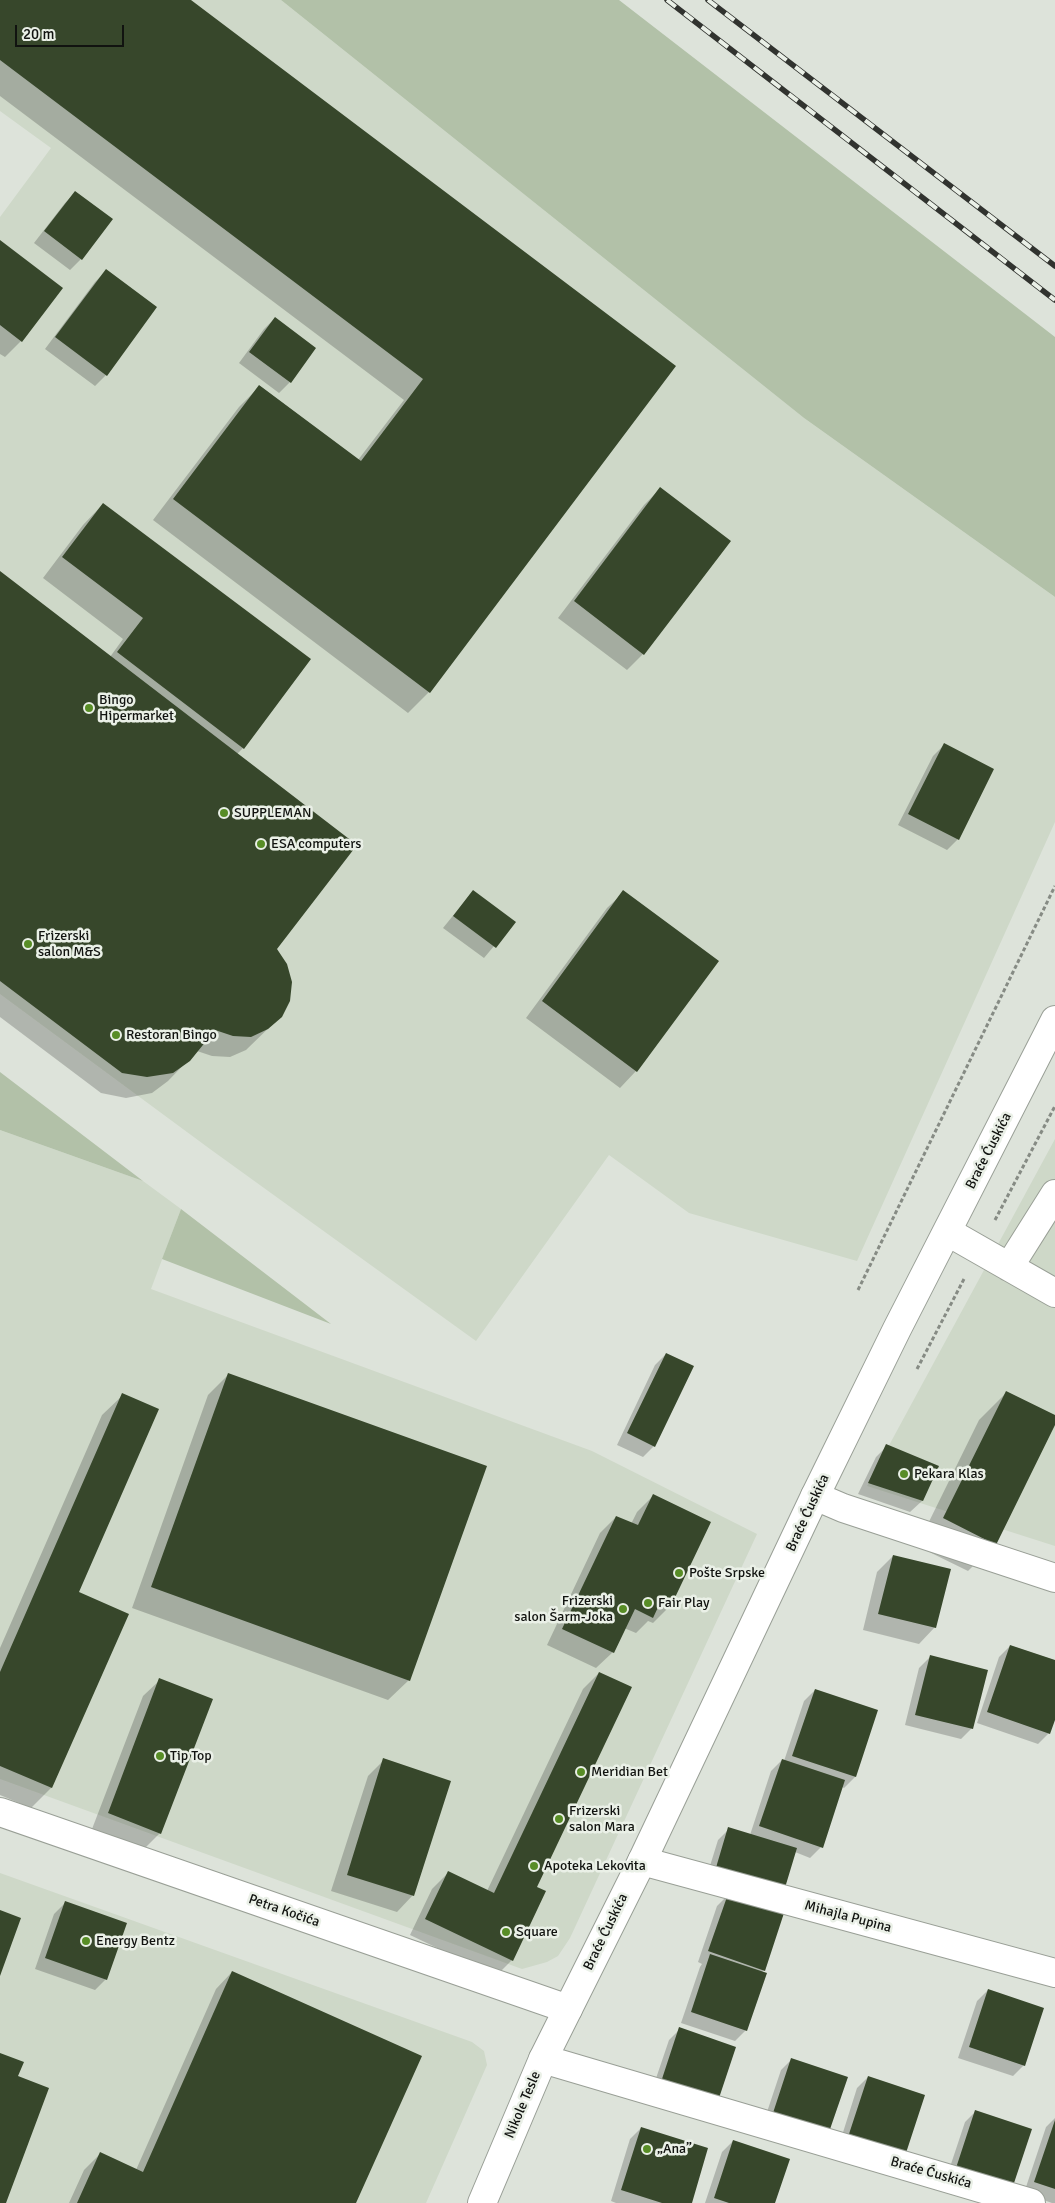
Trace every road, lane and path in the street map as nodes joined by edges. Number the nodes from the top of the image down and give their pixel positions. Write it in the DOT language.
graph roads {
  1 [pos="1055,886"];
  2 [pos="1055,1020"];
  3 [pos="1055,1106"];
  4 [pos="1055,1194"];
  5 [pos="948,1232"];
  6 [pos="979,1250"];
  7 [pos="1008,1267"];
  8 [pos="858,1290"];
  9 [pos="1055,1293"];
  10 [pos="916,1371"];
  11 [pos="815,1496"];
  12 [pos="1055,1578"];
  13 [pos="0,1812"];
  14 [pos="642,1861"];
  15 [pos="1055,1973"];
  16 [pos="568,2009"];
  17 [pos="543,2059"];
  18 [pos="482,2203"];
  19 [pos="1031,2203"];
  1 -- 8 [label="path"];
  2 -- 5 [label="street, Braće Ćuskića"];
  3 -- 6 [label="path"];
  4 -- 7 [label="street"];
  5 -- 6 [label="street"];
  5 -- 11 [label="street, Braće Ćuskića"];
  6 -- 7 [label="street"];
  6 -- 10 [label="path"];
  7 -- 9 [label="street"];
  11 -- 12 [label="street"];
  11 -- 14 [label="street, Braće Ćuskića"];
  13 -- 16 [label="street, Petra Kočića"];
  14 -- 15 [label="street, Mihajla Pupina"];
  14 -- 16 [label="street, Braće Ćuskića"];
  16 -- 17 [label="street, Nikole Tesle"];
  17 -- 18 [label="street, Nikole Tesle"];
  17 -- 19 [label="street, Braće Ćuskića"];
}
